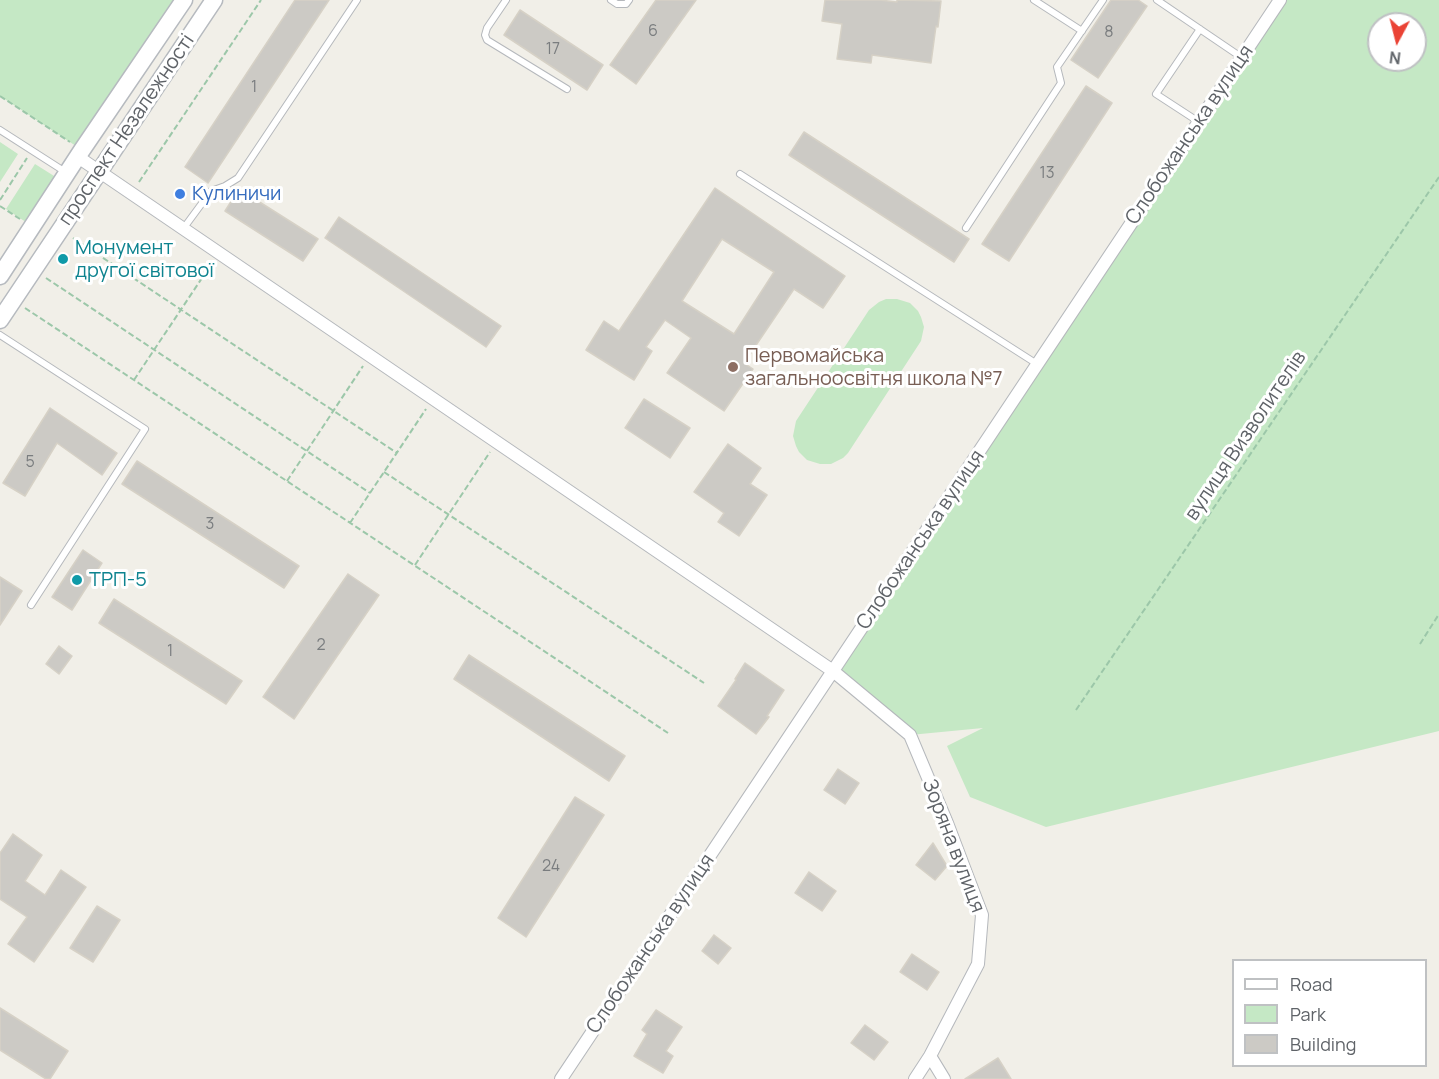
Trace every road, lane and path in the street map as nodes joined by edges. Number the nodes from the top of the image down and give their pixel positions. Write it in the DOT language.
graph roads {
  1 [pos="184,0"];
  2 [pos="214,0"];
  3 [pos="261,0"];
  4 [pos="357,0"];
  5 [pos="506,0"];
  6 [pos="611,0"];
  7 [pos="629,0"];
  8 [pos="1034,0"];
  9 [pos="1103,0"];
  10 [pos="1157,0"];
  11 [pos="1280,0"];
  12 [pos="1200,29"];
  13 [pos="1082,31"];
  14 [pos="1242,58"];
  15 [pos="567,89"];
  16 [pos="0,96"];
  17 [pos="1199,122"];
  18 [pos="0,130"];
  19 [pos="32,150"];
  20 [pos="80,154"];
  21 [pos="99,172"];
  22 [pos="67,173"];
  23 [pos="740,174"];
  24 [pos="1439,177"];
  25 [pos="131,194"];
  26 [pos="0,200"];
  27 [pos="0,206"];
  28 [pos="32,226"];
  29 [pos="183,228"];
  30 [pos="966,228"];
  31 [pos="60,230"];
  32 [pos="218,253"];
  33 [pos="33,270"];
  34 [pos="0,276"];
  35 [pos="13,301"];
  36 [pos="181,310"];
  37 [pos="0,320"];
  38 [pos="0,335"];
  39 [pos="154,350"];
  40 [pos="370,356"];
  41 [pos="1038,364"];
  42 [pos="134,380"];
  43 [pos="433,399"];
  44 [pos="333,411"];
  45 [pos="497,442"];
  46 [pos="307,451"];
  47 [pos="397,453"];
  48 [pos="384,472"];
  49 [pos="287,481"];
  50 [pos="370,493"];
  51 [pos="449,514"];
  52 [pos="350,523"];
  53 [pos="415,566"];
  54 [pos="31,604"];
  55 [pos="1439,614"];
  56 [pos="1420,644"];
  57 [pos="833,671"];
  58 [pos="704,683"];
  59 [pos="1076,710"];
  60 [pos="668,733"];
  61 [pos="930,1056"];
  62 [pos="561,1079"];
  63 [pos="915,1079"];
  64 [pos="944,1079"];
  1 -- 20 [label="street, проспект Незалежності"];
  2 -- 21 [label="street, проспект Незалежності"];
  3 -- 25 [label="path"];
  4 -- 29 [label="lane"];
  5 -- 15 [label="lane"];
  6 -- 7 [label="lane"];
  8 -- 13 [label="lane"];
  9 -- 13 [label="lane"];
  10 -- 12 [label="lane"];
  11 -- 14 [label="street, Слобожанська вулиця"];
  12 -- 14 [label="lane"];
  12 -- 17 [label="lane"];
  13 -- 30 [label="lane"];
  14 -- 17 [label="street, Слобожанська вулиця"];
  16 -- 20 [label="path"];
  17 -- 41 [label="street, Слобожанська вулиця"];
  18 -- 19 [label="lane"];
  19 -- 22 [label="lane"];
  19 -- 26 [label="path"];
  20 -- 21 [label="street, Зоряна вулиця"];
  20 -- 22 [label="street, проспект Незалежності"];
  21 -- 25 [label="street, Зоряна вулиця"];
  21 -- 31 [label="street, проспект Незалежності"];
  22 -- 28 [label="street, проспект Незалежності"];
  23 -- 41 [label="lane"];
  24 -- 59 [label="path, вулиця Визволителів"];
  25 -- 29 [label="street, Зоряна вулиця"];
  27 -- 28 [label="path"];
  28 -- 34 [label="street, проспект Незалежності"];
  29 -- 32 [label="street, Зоряна вулиця"];
  31 -- 33 [label="street, проспект Незалежності"];
  31 -- 36 [label="path"];
  32 -- 36 [label="path"];
  32 -- 40 [label="street, Зоряна вулиця"];
  33 -- 35 [label="street, проспект Незалежності"];
  33 -- 39 [label="path"];
  35 -- 37 [label="street, проспект Незалежності"];
  35 -- 42 [label="path"];
  36 -- 39 [label="path"];
  36 -- 44 [label="path"];
  38 -- 54 [label="lane"];
  39 -- 42 [label="path"];
  39 -- 46 [label="path"];
  40 -- 43 [label="street, Зоряна вулиця"];
  40 -- 44 [label="path"];
  41 -- 57 [label="street, Слобожанська вулиця"];
  42 -- 49 [label="path"];
  43 -- 45 [label="street, Зоряна вулиця"];
  43 -- 47 [label="path"];
  44 -- 46 [label="path"];
  44 -- 47 [label="path"];
  45 -- 51 [label="path"];
  45 -- 57 [label="street, Зоряна вулиця"];
  46 -- 49 [label="path"];
  46 -- 50 [label="path"];
  47 -- 48 [label="path"];
  48 -- 50 [label="path"];
  48 -- 51 [label="path"];
  49 -- 52 [label="path"];
  50 -- 52 [label="path"];
  51 -- 53 [label="path"];
  51 -- 58 [label="path"];
  52 -- 53 [label="path"];
  53 -- 60 [label="path"];
  55 -- 56 [label="path"];
  57 -- 61 [label="street, Зоряна вулиця"];
  57 -- 62 [label="street, Слобожанська вулиця"];
  61 -- 63 [label="street, Зоряна вулиця"];
  61 -- 64 [label="street"];
}
